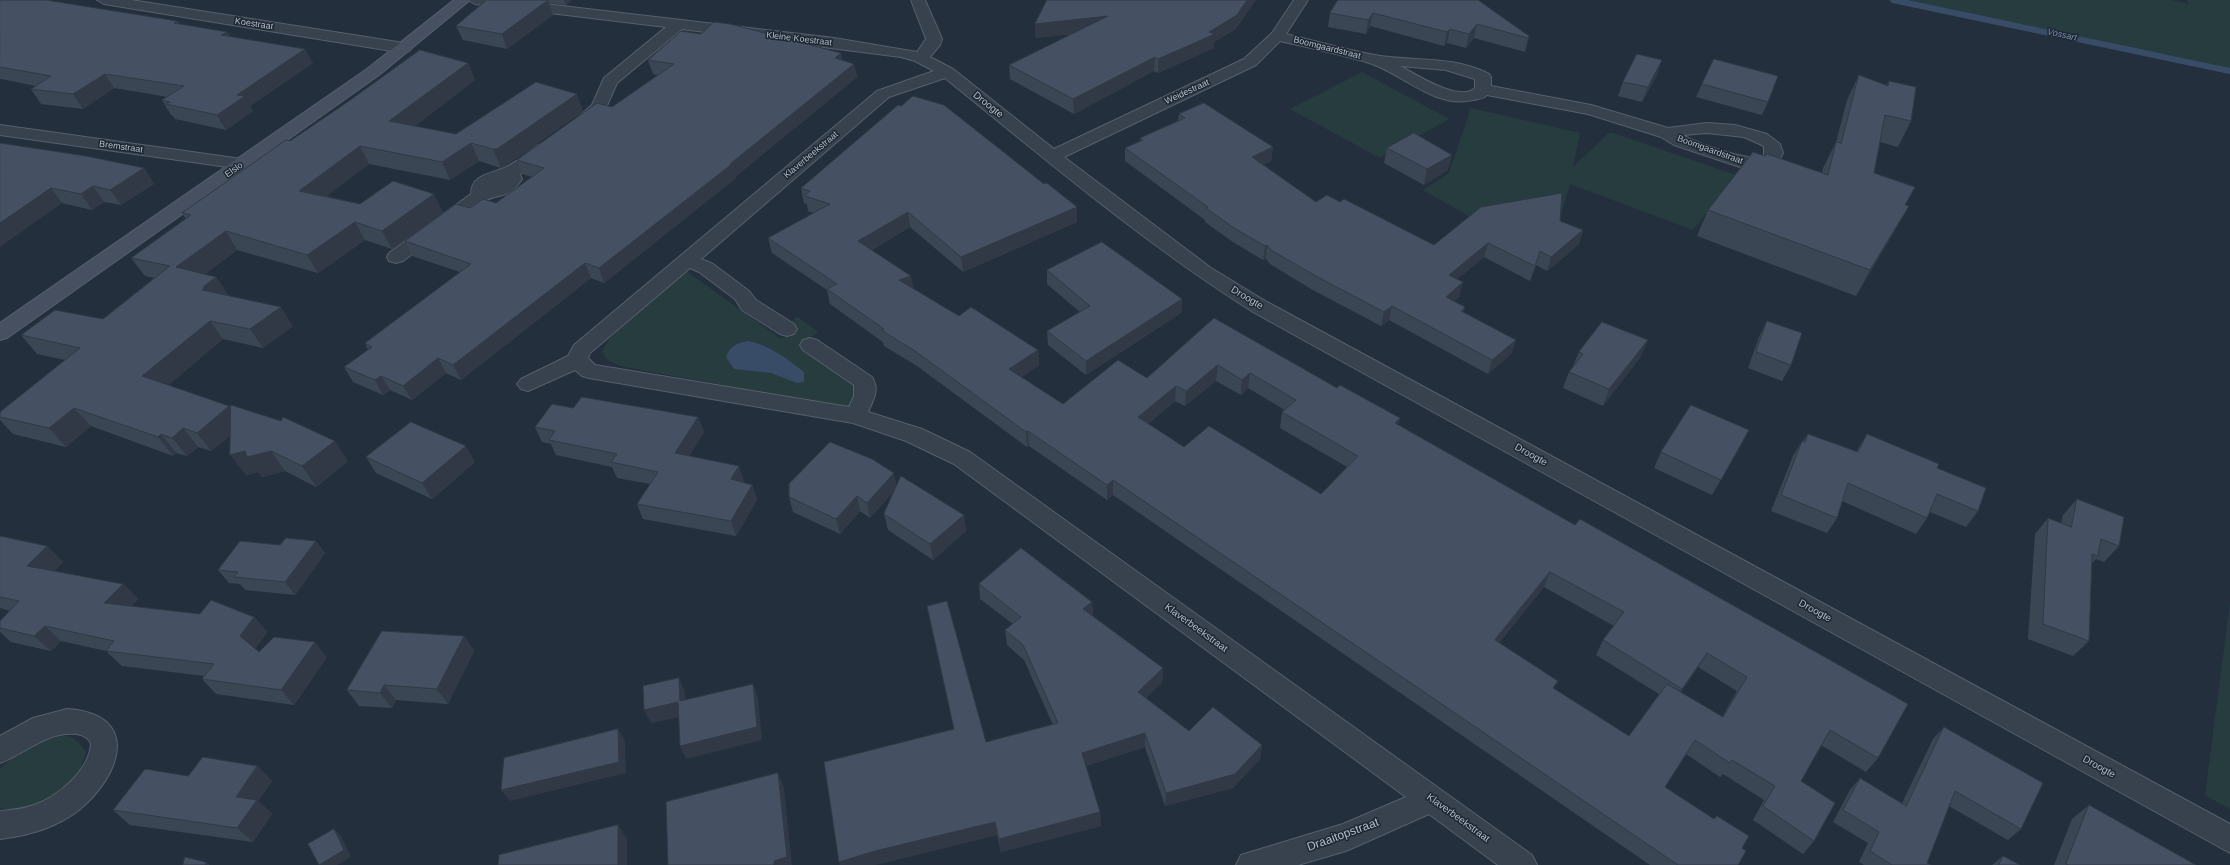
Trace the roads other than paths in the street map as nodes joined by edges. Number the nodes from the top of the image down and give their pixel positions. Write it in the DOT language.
graph roads {
  1 [pos="104,0"];
  2 [pos="179,0"];
  3 [pos="463,0"];
  4 [pos="475,0"];
  5 [pos="918,0"];
  6 [pos="1301,0"];
  7 [pos="164,10"];
  8 [pos="678,24"];
  9 [pos="1277,36"];
  10 [pos="404,48"];
  11 [pos="920,58"];
  12 [pos="1376,60"];
  13 [pos="947,72"];
  14 [pos="1483,89"];
  15 [pos="0,130"];
  16 [pos="1666,134"];
  17 [pos="1052,156"];
  18 [pos="242,164"];
  19 [pos="396,257"];
  20 [pos="687,260"];
  21 [pos="787,329"];
  22 [pos="0,333"];
  23 [pos="810,345"];
  24 [pos="577,360"];
  25 [pos="528,384"];
  26 [pos="855,416"];
  27 [pos="0,751"];
  28 [pos="1432,799"];
  29 [pos="0,825"];
  30 [pos="2230,839"];
  31 [pos="1251,865"];
  32 [pos="1522,865"];
  1 -- 7 [label="street, Koestraat"];
  2 -- 7 [label="street"];
  3 -- 10 [label="street, Elslo"];
  4 -- 8 [label="street, Kleine Koestraat"];
  5 -- 11 [label="street"];
  6 -- 9 [label="street, Weidestraat"];
  7 -- 10 [label="street, Koestraat"];
  8 -- 11 [label="street, Kleine Koestraat"];
  8 -- 19 [label="street"];
  9 -- 12 [label="street, Boomgaardstraat"];
  9 -- 17 [label="street, Weidestraat"];
  10 -- 18 [label="street, Elslo"];
  11 -- 13 [label="street, Droogte"];
  12 -- 14 [label="street, Boomgaardstraat"];
  12 -- 14 [label="street, Boomgaardstraat"];
  13 -- 17 [label="street, Droogte"];
  13 -- 20 [label="street, Klaverbeekstraat"];
  14 -- 16 [label="street, Boomgaardstraat"];
  15 -- 18 [label="street, Bremstraat"];
  16 -- 16 [label="street, Boomgaardstraat"];
  17 -- 30 [label="street, Droogte"];
  18 -- 22 [label="street, Elslo"];
  20 -- 21 [label="street"];
  20 -- 24 [label="street, Klaverbeekstraat"];
  23 -- 26 [label="street"];
  24 -- 25 [label="street, Klaverbeekstraat"];
  24 -- 26 [label="street, Klaverbeekstraat"];
  26 -- 28 [label="street, Klaverbeekstraat"];
  27 -- 29 [label="street"];
  28 -- 31 [label="street, Draaitopstraat"];
  28 -- 32 [label="street, Klaverbeekstraat"];
}
